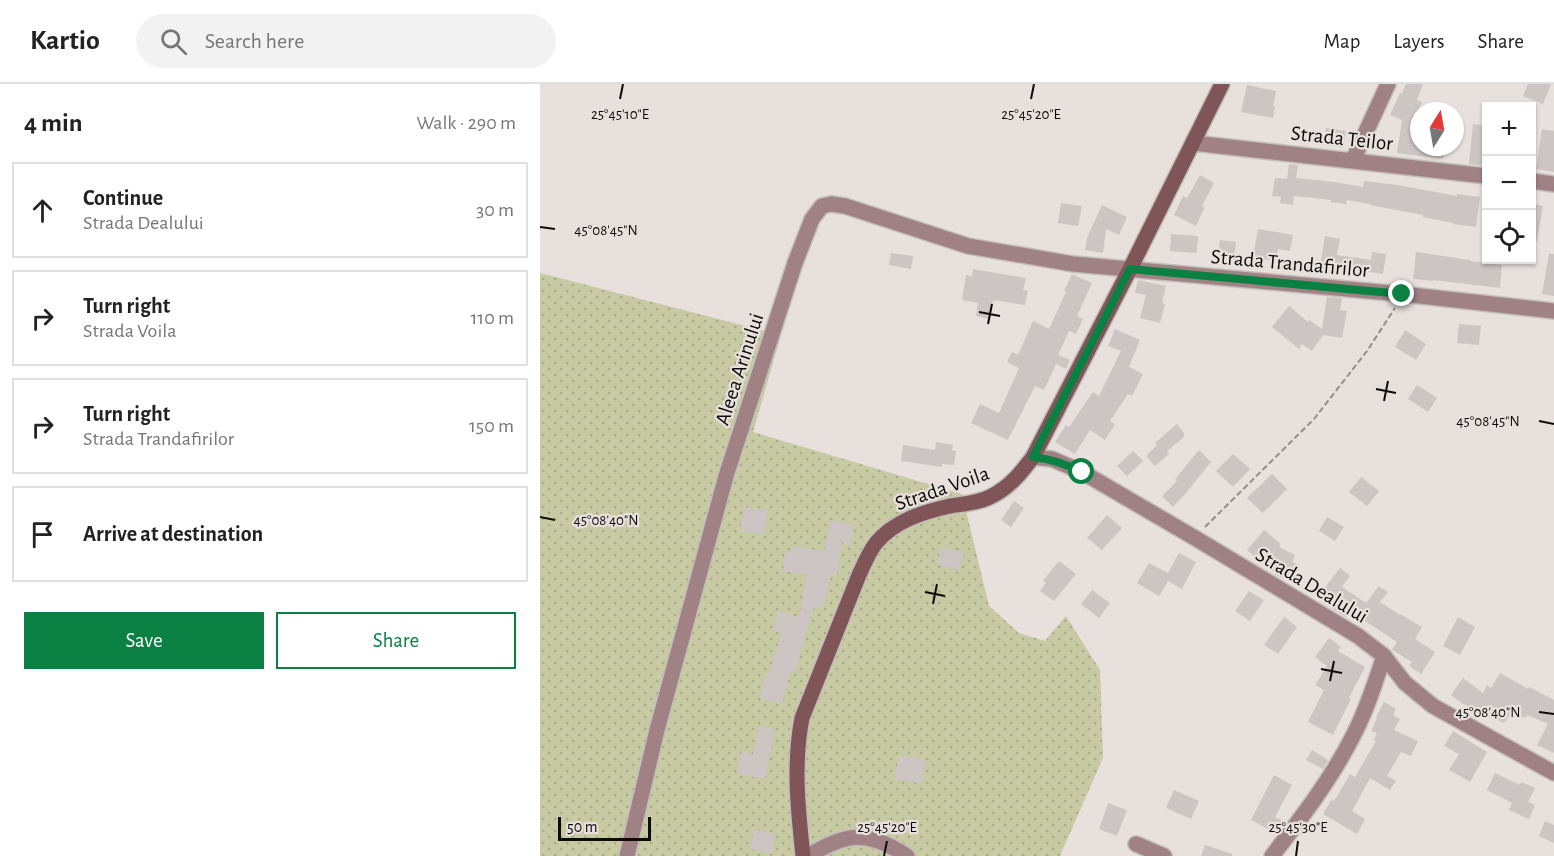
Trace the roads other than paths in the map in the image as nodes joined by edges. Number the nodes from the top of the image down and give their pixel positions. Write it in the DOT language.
graph roads {
  1 [pos="1222,84"];
  2 [pos="1388,84"];
  3 [pos="1193,143"];
  4 [pos="1353,160"];
  5 [pos="1482,176"];
  6 [pos="1536,182"];
  7 [pos="1554,184"];
  8 [pos="1130,269"];
  9 [pos="1554,311"];
  10 [pos="1033,457"];
  11 [pos="1384,657"];
  12 [pos="1554,773"];
  13 [pos="1136,844"];
  14 [pos="627,856"];
  15 [pos="802,856"];
  16 [pos="807,856"];
  17 [pos="907,856"];
  18 [pos="1164,856"];
  19 [pos="1272,856"];
  1 -- 3 [label="main road, Strada Voila"];
  2 -- 4 [label="street"];
  3 -- 4 [label="street, Strada Teilor"];
  3 -- 8 [label="main road, Strada Voila"];
  4 -- 5 [label="street, Strada Teilor"];
  6 -- 7 [label="street"];
  8 -- 9 [label="street, Strada Trandafirilor"];
  8 -- 10 [label="main road, Strada Voila"];
  8 -- 14 [label="street, Aleea Arinului"];
  10 -- 11 [label="street, Strada Dealului"];
  10 -- 15 [label="main road, Strada Voila"];
  11 -- 12 [label="street, Strada Dealului"];
  11 -- 19 [label="street"];
  13 -- 18 [label="street"];
  16 -- 17 [label="street"];
}
